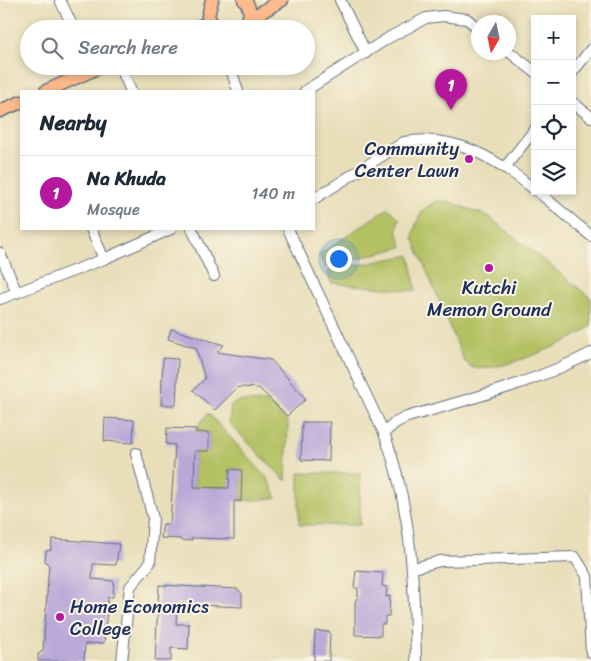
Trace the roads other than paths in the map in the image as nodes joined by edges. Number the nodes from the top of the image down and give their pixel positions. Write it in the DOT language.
graph roads {
  1 [pos="60,0"];
  2 [pos="212,0"];
  3 [pos="282,0"];
  4 [pos="340,0"];
  5 [pos="248,1"];
  6 [pos="70,20"];
  7 [pos="211,20"];
  8 [pos="247,20"];
  9 [pos="252,20"];
  10 [pos="471,22"];
  11 [pos="591,49"];
  12 [pos="366,53"];
  13 [pos="516,58"];
  14 [pos="576,68"];
  15 [pos="531,69"];
  16 [pos="79,75"];
  17 [pos="124,75"];
  18 [pos="233,75"];
  19 [pos="48,90"];
  20 [pos="131,90"];
  21 [pos="238,90"];
  22 [pos="307,90"];
  23 [pos="20,102"];
  24 [pos="576,105"];
  25 [pos="1,108"];
  26 [pos="591,117"];
  27 [pos="531,134"];
  28 [pos="506,166"];
  29 [pos="531,186"];
  30 [pos="542,195"];
  31 [pos="315,198"];
  32 [pos="91,230"];
  33 [pos="169,230"];
  34 [pos="192,230"];
  35 [pos="288,230"];
  36 [pos="591,236"];
  37 [pos="0,253"];
  38 [pos="104,259"];
  39 [pos="214,276"];
  40 [pos="17,293"];
  41 [pos="0,299"];
  42 [pos="591,353"];
  43 [pos="384,433"];
  44 [pos="136,453"];
  45 [pos="414,568"];
  46 [pos="591,652"];
  47 [pos="122,661"];
  48 [pos="416,661"];
  1 -- 6 [label="street"];
  2 -- 7 [label="main road"];
  3 -- 9 [label="main road"];
  4 -- 12 [label="street"];
  5 -- 8 [label="main road"];
  10 -- 12 [label="street"];
  11 -- 14 [label="street"];
  12 -- 22 [label="street"];
  13 -- 15 [label="street"];
  16 -- 19 [label="main road"];
  17 -- 20 [label="street"];
  18 -- 21 [label="street"];
  23 -- 25 [label="main road"];
  24 -- 26 [label="street"];
  27 -- 28 [label="street"];
  28 -- 29 [label="street"];
  28 -- 31 [label="street"];
  30 -- 36 [label="street"];
  32 -- 38 [label="street"];
  33 -- 38 [label="street"];
  34 -- 39 [label="street"];
  35 -- 43 [label="street"];
  37 -- 40 [label="street"];
  38 -- 40 [label="street"];
  40 -- 41 [label="street"];
  42 -- 43 [label="street"];
  43 -- 45 [label="street"];
  44 -- 47 [label="street"];
  45 -- 46 [label="street"];
  45 -- 48 [label="street"];
}
